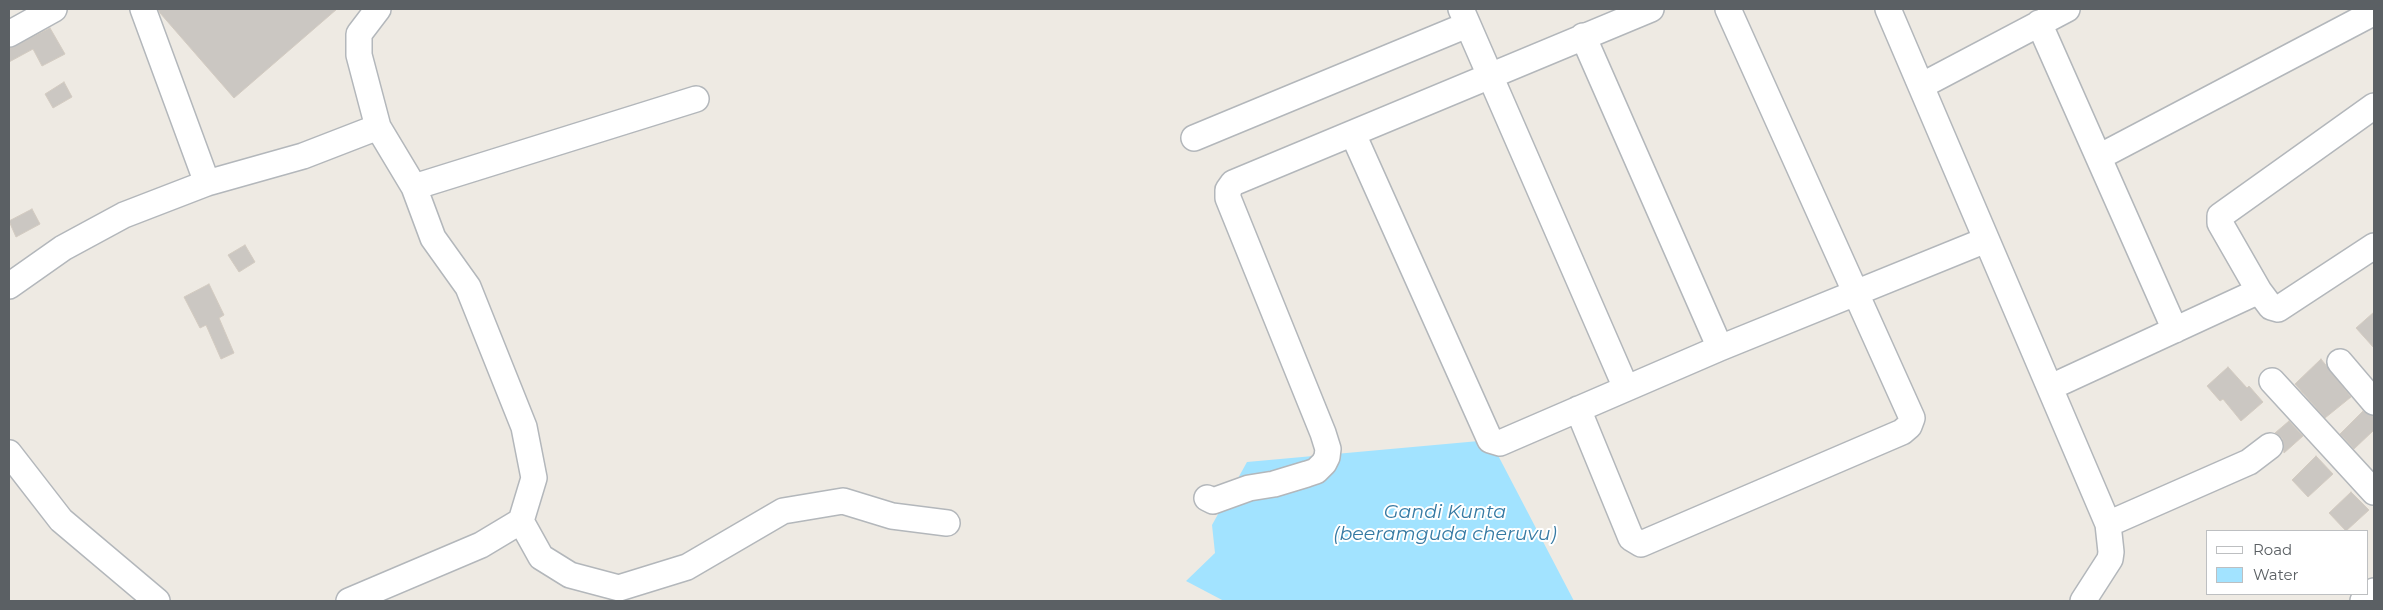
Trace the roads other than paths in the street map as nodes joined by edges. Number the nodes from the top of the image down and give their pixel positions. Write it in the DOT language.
graph roads {
  1 [pos="54,9"];
  2 [pos="143,9"];
  3 [pos="378,9"];
  4 [pos="1651,9"];
  5 [pos="1728,9"];
  6 [pos="1888,9"];
  7 [pos="2067,9"];
  8 [pos="2369,11"];
  9 [pos="1464,17"];
  10 [pos="2039,23"];
  11 [pos="9,34"];
  12 [pos="1583,36"];
  13 [pos="1489,76"];
  14 [pos="1921,86"];
  15 [pos="696,99"];
  16 [pos="2374,106"];
  17 [pos="378,128"];
  18 [pos="1354,134"];
  19 [pos="1194,138"];
  20 [pos="2099,157"];
  21 [pos="207,183"];
  22 [pos="414,188"];
  23 [pos="1986,240"];
  24 [pos="2372,251"];
  25 [pos="9,286"];
  26 [pos="2259,291"];
  27 [pos="1855,293"];
  28 [pos="2175,330"];
  29 [pos="1720,348"];
  30 [pos="2340,362"];
  31 [pos="2272,381"];
  32 [pos="2051,387"];
  33 [pos="1626,388"];
  34 [pos="2374,402"];
  35 [pos="1578,409"];
  36 [pos="2270,446"];
  37 [pos="9,453"];
  38 [pos="2374,492"];
  39 [pos="1207,498"];
  40 [pos="521,521"];
  41 [pos="947,523"];
  42 [pos="2108,524"];
  43 [pos="2374,591"];
  44 [pos="157,601"];
  45 [pos="349,601"];
  46 [pos="2083,601"];
  47 [pos="2363,601"];
  1 -- 11 [label="street"];
  2 -- 21 [label="street"];
  3 -- 17 [label="street"];
  4 -- 12 [label="street"];
  5 -- 27 [label="street"];
  6 -- 14 [label="street"];
  7 -- 10 [label="street"];
  8 -- 20 [label="street"];
  9 -- 13 [label="street"];
  9 -- 19 [label="street"];
  10 -- 14 [label="street"];
  10 -- 20 [label="street"];
  12 -- 13 [label="street"];
  12 -- 29 [label="street"];
  13 -- 18 [label="street"];
  13 -- 33 [label="street"];
  14 -- 23 [label="street"];
  15 -- 22 [label="street"];
  16 -- 26 [label="street"];
  17 -- 21 [label="street"];
  17 -- 22 [label="street"];
  18 -- 35 [label="street"];
  18 -- 39 [label="street"];
  20 -- 28 [label="street"];
  21 -- 25 [label="street"];
  22 -- 40 [label="street"];
  23 -- 27 [label="street"];
  23 -- 32 [label="street"];
  24 -- 26 [label="street"];
  26 -- 28 [label="street"];
  27 -- 29 [label="street"];
  27 -- 35 [label="street"];
  28 -- 32 [label="street"];
  29 -- 33 [label="street"];
  30 -- 34 [label="street"];
  31 -- 38 [label="street"];
  32 -- 42 [label="street"];
  33 -- 35 [label="street"];
  36 -- 42 [label="street"];
  37 -- 44 [label="street"];
  40 -- 41 [label="street"];
  40 -- 45 [label="street"];
  42 -- 46 [label="street"];
  43 -- 47 [label="street"];
}
